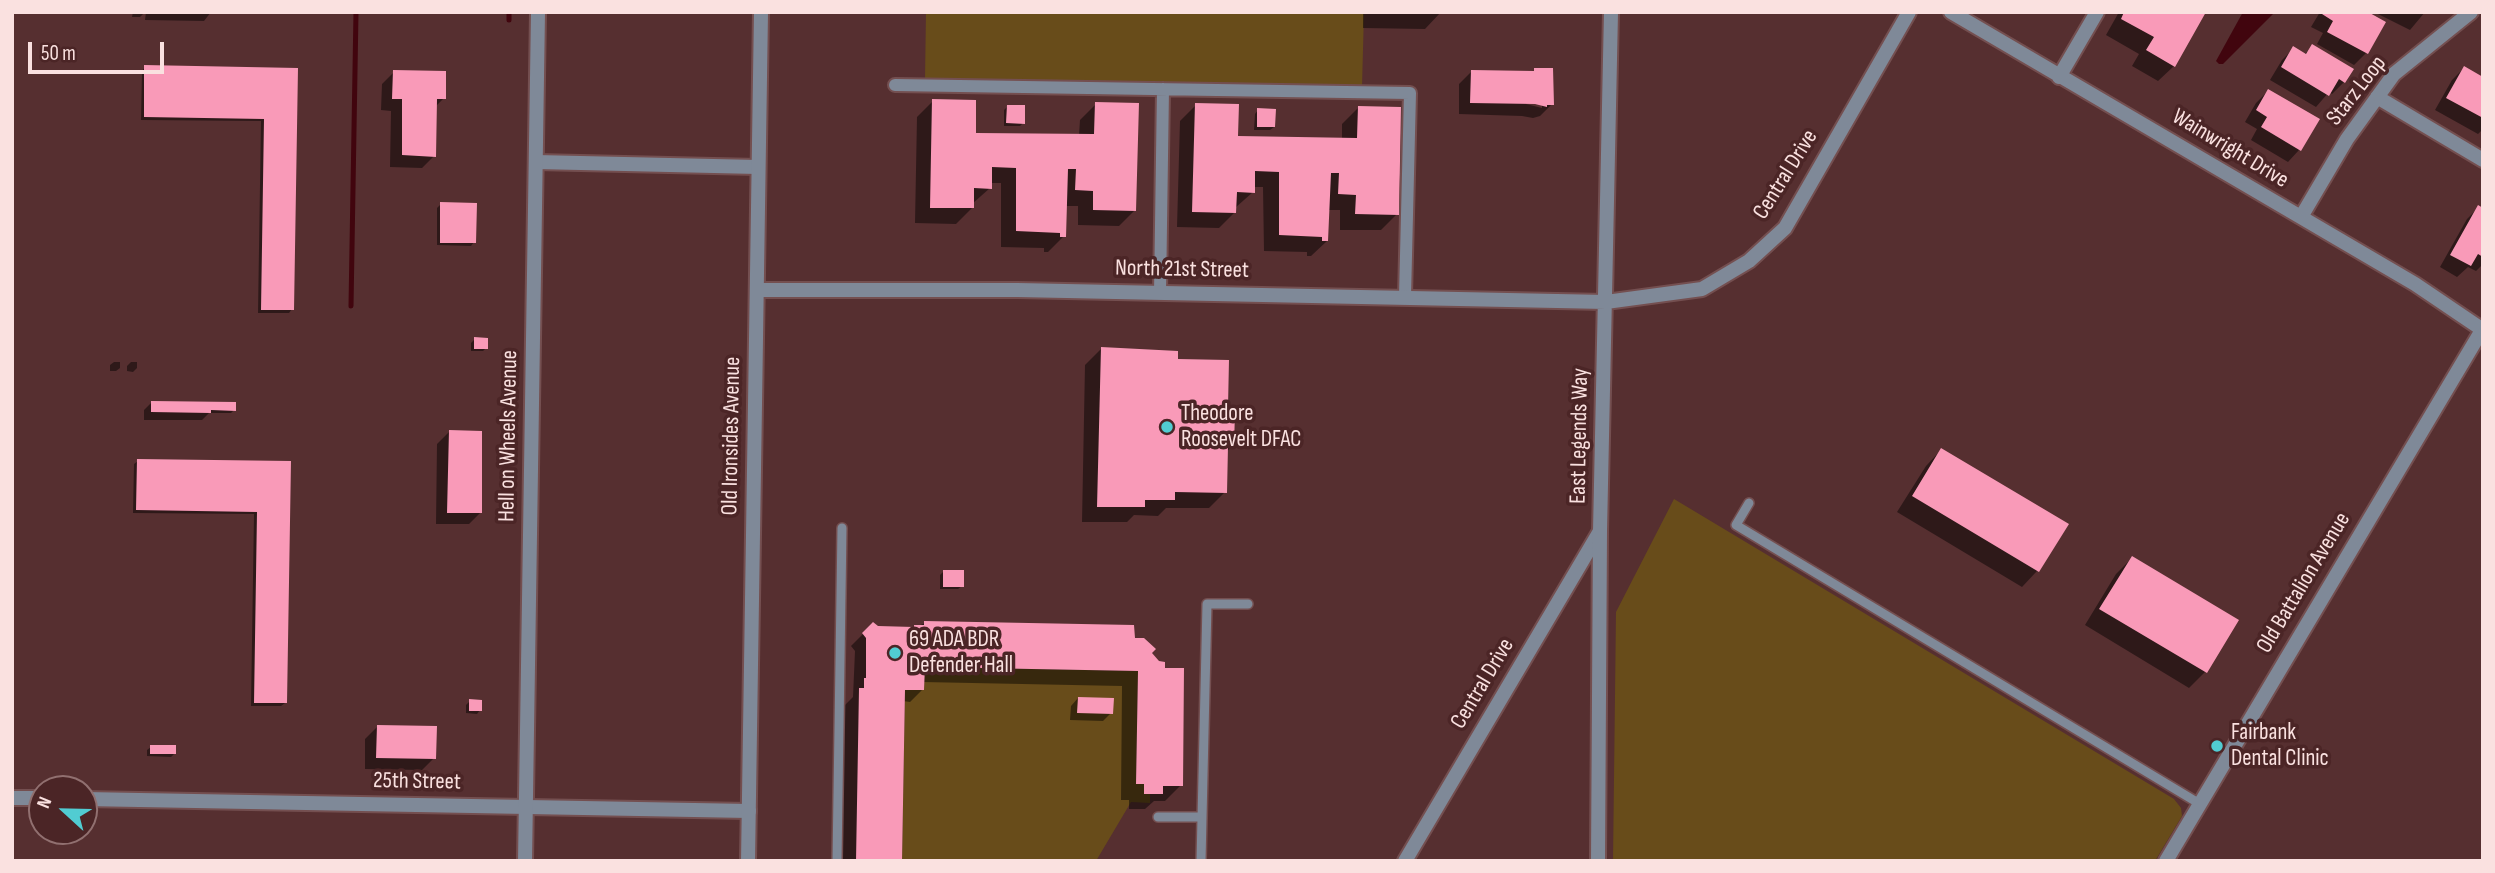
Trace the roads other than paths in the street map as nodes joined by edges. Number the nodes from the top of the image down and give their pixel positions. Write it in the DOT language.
graph roads {
  1 [pos="538,12"];
  2 [pos="761,12"];
  3 [pos="1611,12"];
  4 [pos="1909,12"];
  5 [pos="1951,12"];
  6 [pos="2097,12"];
  7 [pos="2471,12"];
  8 [pos="2059,77"];
  9 [pos="895,85"];
  10 [pos="1163,89"];
  11 [pos="2377,97"];
  12 [pos="2483,160"];
  13 [pos="536,162"];
  14 [pos="758,167"];
  15 [pos="2301,217"];
  16 [pos="758,290"];
  17 [pos="1160,293"];
  18 [pos="1405,296"];
  19 [pos="1606,302"];
  20 [pos="2483,330"];
  21 [pos="1749,503"];
  22 [pos="842,528"];
  23 [pos="1600,531"];
  24 [pos="1248,604"];
  25 [pos="98,799"];
  26 [pos="2200,804"];
  27 [pos="526,807"];
  28 [pos="749,811"];
  29 [pos="1158,817"];
  30 [pos="1202,817"];
  31 [pos="525,861"];
  32 [pos="748,861"];
  33 [pos="837,861"];
  34 [pos="1201,861"];
  35 [pos="1405,861"];
  36 [pos="1598,861"];
  37 [pos="2166,861"];
  1 -- 13 [label="street, Hell on Wheels Avenue"];
  2 -- 14 [label="street, Old Ironsides Avenue"];
  3 -- 19 [label="street, East Legends Way"];
  4 -- 19 [label="street, Central Drive"];
  5 -- 8 [label="street, Wainwright Drive"];
  6 -- 8 [label="street"];
  7 -- 11 [label="street, Starz Loop"];
  8 -- 15 [label="street, Wainwright Drive"];
  9 -- 10 [label="street"];
  10 -- 17 [label="street"];
  10 -- 18 [label="street"];
  11 -- 12 [label="street"];
  11 -- 15 [label="street, Starz Loop"];
  13 -- 14 [label="street"];
  13 -- 27 [label="street, Hell on Wheels Avenue"];
  14 -- 16 [label="street, Old Ironsides Avenue"];
  15 -- 20 [label="street, Wainwright Drive"];
  16 -- 17 [label="street, North 21st Street"];
  16 -- 28 [label="street, Old Ironsides Avenue"];
  17 -- 18 [label="street, North 21st Street"];
  18 -- 19 [label="street, North 21st Street"];
  19 -- 23 [label="street, East Legends Way"];
  20 -- 26 [label="street, Old Battalion Avenue"];
  21 -- 26 [label="lane"];
  22 -- 33 [label="lane"];
  23 -- 35 [label="street, Central Drive"];
  23 -- 36 [label="street, East Legends Way"];
  24 -- 30 [label="lane"];
  25 -- 27 [label="street, 25th Street"];
  26 -- 37 [label="street, Old Battalion Avenue"];
  27 -- 28 [label="street, 25th Street"];
  27 -- 31 [label="street, Hell on Wheels Avenue"];
  28 -- 32 [label="street, Old Ironsides Avenue"];
  29 -- 30 [label="lane"];
  30 -- 34 [label="lane"];
}
